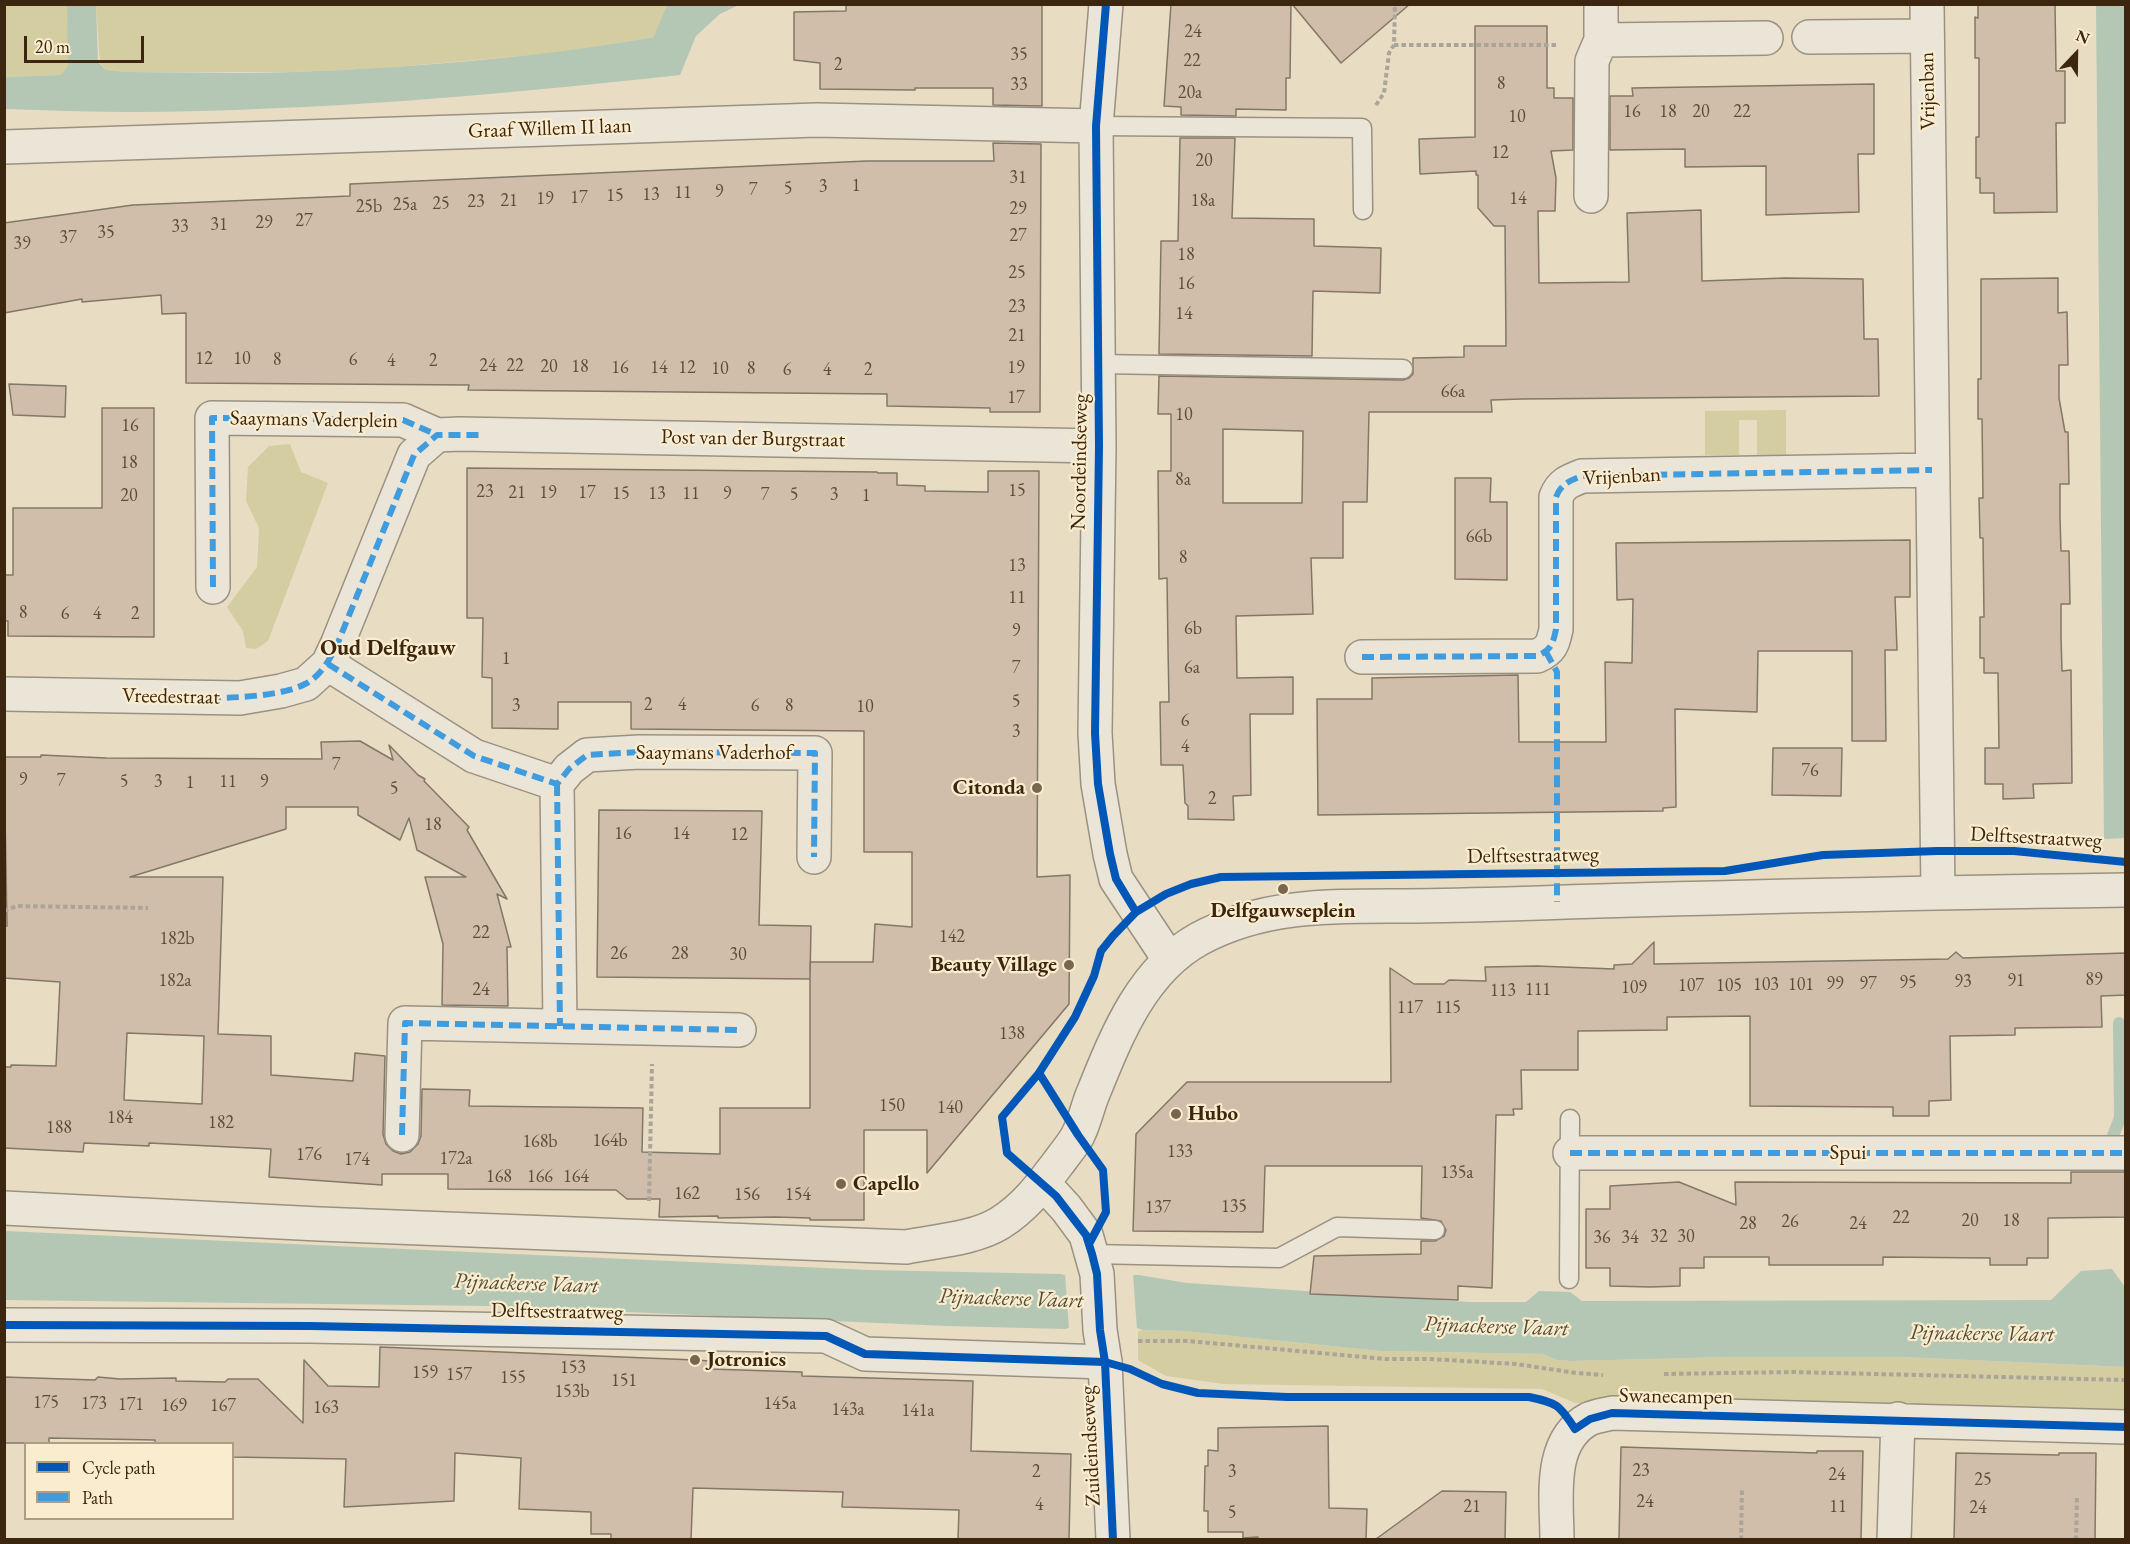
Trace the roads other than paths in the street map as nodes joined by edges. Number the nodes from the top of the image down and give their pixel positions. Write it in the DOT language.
graph roads {
  1 [pos="1106,4"];
  2 [pos="1601,4"];
  3 [pos="1927,20"];
  4 [pos="1809,37"];
  5 [pos="1766,38"];
  6 [pos="1601,40"];
  7 [pos="1096,126"];
  8 [pos="4,147"];
  9 [pos="1592,196"];
  10 [pos="1363,210"];
  11 [pos="1099,364"];
  12 [pos="1403,369"];
  13 [pos="426,445"];
  14 [pos="1099,446"];
  15 [pos="1932,470"];
  16 [pos="213,586"];
  17 [pos="1362,657"];
  18 [pos="328,664"];
  19 [pos="4,694"];
  20 [pos="557,784"];
  21 [pos="814,857"];
  22 [pos="2126,890"];
  23 [pos="1938,892"];
  24 [pos="1169,959"];
  25 [pos="560,1026"];
  26 [pos="739,1030"];
  27 [pos="1570,1119"];
  28 [pos="402,1136"];
  29 [pos="1570,1153"];
  30 [pos="2126,1153"];
  31 [pos="1043,1183"];
  32 [pos="4,1208"];
  33 [pos="1435,1230"];
  34 [pos="1095,1264"];
  35 [pos="1569,1279"];
  36 [pos="4,1325"];
  37 [pos="1102,1344"];
  38 [pos="1898,1419"];
  39 [pos="2126,1427"];
  40 [pos="1113,1539"];
  41 [pos="1557,1539"];
  42 [pos="1894,1539"];
  1 -- 7 [label="street, Noordeindseweg"];
  2 -- 6 [label="street"];
  3 -- 4 [label="street, Vrijenban"];
  3 -- 15 [label="street, Vrijenban"];
  5 -- 6 [label="street"];
  6 -- 9 [label="street"];
  7 -- 8 [label="street, Graaf Willem II laan"];
  7 -- 10 [label="lane"];
  7 -- 11 [label="street, Noordeindseweg"];
  11 -- 12 [label="lane"];
  11 -- 14 [label="street, Noordeindseweg"];
  13 -- 14 [label="street, Post van der Burgstraat"];
  13 -- 16 [label="street, Saaymans Vaderplein"];
  13 -- 18 [label="street, Saaymans Vaderplein"];
  14 -- 24 [label="street, Noordeindseweg"];
  15 -- 17 [label="street, Vrijenban"];
  15 -- 23 [label="street, Vrijenban"];
  18 -- 19 [label="street, Vreedestraat"];
  18 -- 20 [label="street"];
  20 -- 21 [label="street, Saaymans Vaderhof"];
  20 -- 25 [label="street"];
  22 -- 23 [label="street"];
  23 -- 24 [label="street"];
  24 -- 31 [label="street"];
  25 -- 26 [label="street"];
  25 -- 28 [label="street"];
  27 -- 29 [label="lane"];
  29 -- 30 [label="street, Spui"];
  29 -- 35 [label="lane"];
  31 -- 32 [label="street"];
  31 -- 34 [label="street, Zuideindseweg"];
  33 -- 34 [label="lane"];
  34 -- 37 [label="street, Zuideindseweg"];
  36 -- 37 [label="street, Delftsestraatweg"];
  37 -- 40 [label="street, Zuideindseweg"];
  38 -- 39 [label="street, Swanecampen"];
  38 -- 41 [label="street, Swanecampen"];
  38 -- 42 [label="street"];
}
